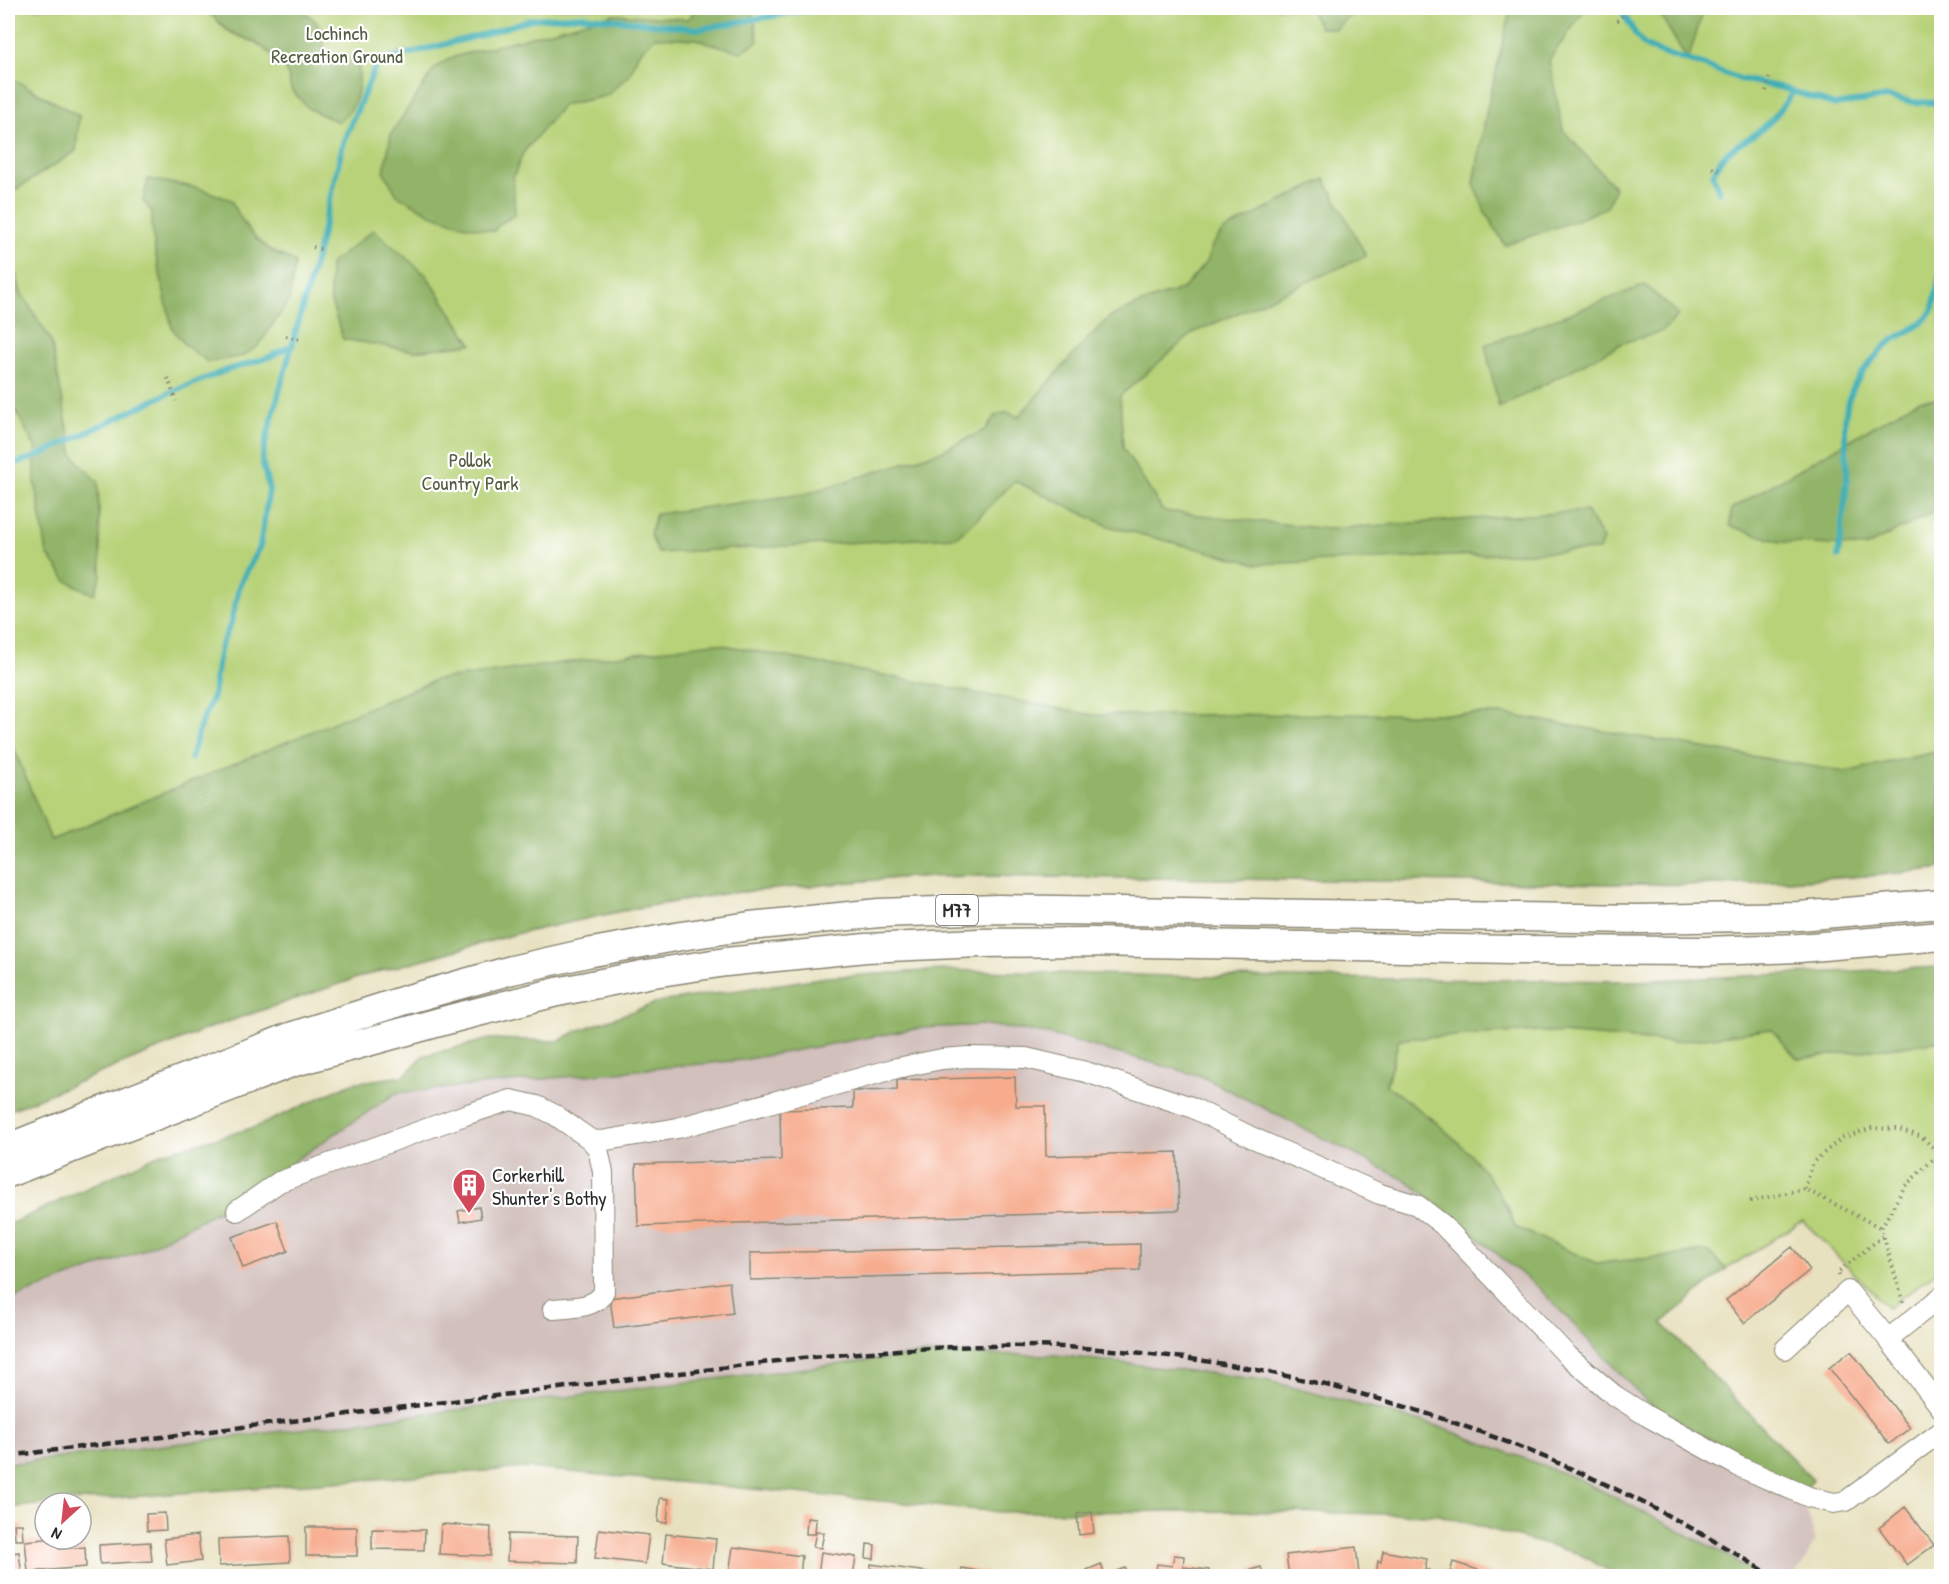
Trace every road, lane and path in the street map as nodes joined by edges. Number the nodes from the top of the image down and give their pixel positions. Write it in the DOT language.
graph roads {
  1 [pos="1630,8"];
  2 [pos="1617,21"];
  3 [pos="1770,75"];
  4 [pos="1766,91"];
  5 [pos="1712,168"];
  6 [pos="1720,171"];
  7 [pos="313,247"];
  8 [pos="324,250"];
  9 [pos="286,336"];
  10 [pos="301,340"];
  11 [pos="168,378"];
  12 [pos="176,400"];
  13 [pos="1941,904"];
  14 [pos="1941,936"];
  15 [pos="591,1140"];
  16 [pos="8,1148"];
  17 [pos="1940,1152"];
  18 [pos="8,1173"];
  19 [pos="1805,1189"];
  20 [pos="1750,1201"];
  21 [pos="237,1210"];
  22 [pos="1881,1228"];
  23 [pos="1883,1236"];
  24 [pos="1848,1291"];
  25 [pos="1941,1296"];
  26 [pos="554,1309"];
  27 [pos="1909,1321"];
  28 [pos="1888,1339"];
  29 [pos="1785,1348"];
  30 [pos="1941,1409"];
  31 [pos="1941,1431"];
  1 -- 2 [label="path"];
  3 -- 4 [label="path"];
  5 -- 6 [label="path"];
  7 -- 8 [label="path"];
  9 -- 10 [label="path"];
  11 -- 12 [label="path"];
  13 -- 16 [label="highway, M77"];
  14 -- 18 [label="highway, M77"];
  15 -- 21 [label="street"];
  15 -- 26 [label="street"];
  15 -- 31 [label="street"];
  17 -- 19 [label="path"];
  17 -- 22 [label="path"];
  19 -- 20 [label="path"];
  19 -- 22 [label="path"];
  22 -- 23 [label="path"];
  23 -- 24 [label="path"];
  23 -- 27 [label="path"];
  24 -- 28 [label="street"];
  24 -- 29 [label="street"];
  25 -- 27 [label="street"];
  27 -- 28 [label="street"];
  28 -- 30 [label="street"];
}
